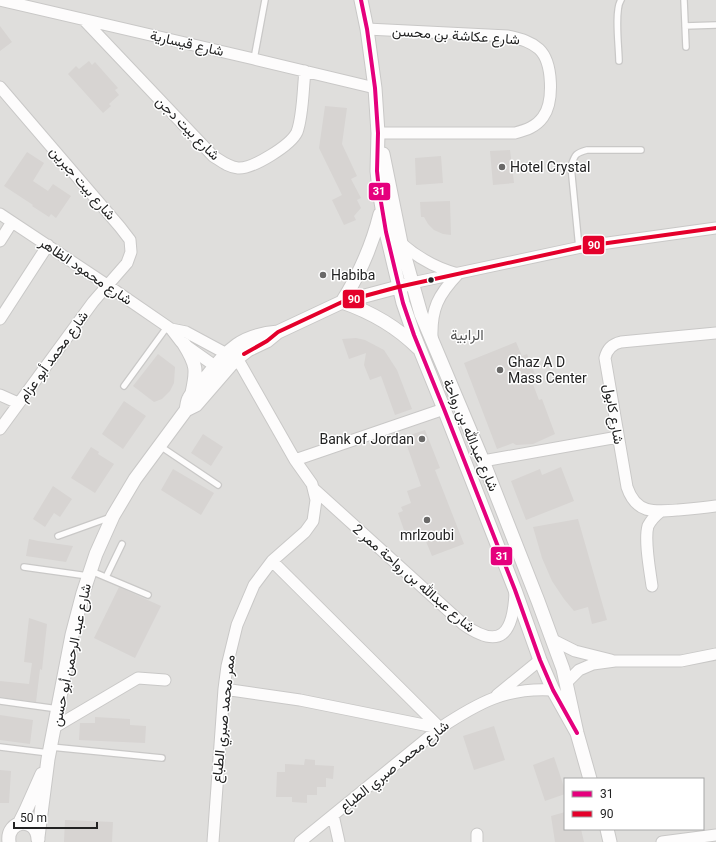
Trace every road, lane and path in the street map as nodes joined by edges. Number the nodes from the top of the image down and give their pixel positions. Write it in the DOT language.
graph roads {
  1 [pos="0,0"];
  2 [pos="265,0"];
  3 [pos="361,0"];
  4 [pos="621,0"];
  5 [pos="684,0"];
  6 [pos="84,20"];
  7 [pos="716,25"];
  8 [pos="685,26"];
  9 [pos="367,29"];
  10 [pos="686,47"];
  11 [pos="254,58"];
  12 [pos="619,61"];
  13 [pos="305,71"];
  14 [pos="0,87"];
  15 [pos="375,88"];
  16 [pos="378,133"];
  17 [pos="641,150"];
  18 [pos="382,208"];
  19 [pos="0,214"];
  20 [pos="12,222"];
  21 [pos="716,228"];
  22 [pos="0,241"];
  23 [pos="401,243"];
  24 [pos="48,245"];
  25 [pos="579,248"];
  26 [pos="458,274"];
  27 [pos="412,283"];
  28 [pos="107,284"];
  29 [pos="398,287"];
  30 [pos="342,302"];
  31 [pos="1,313"];
  32 [pos="169,328"];
  33 [pos="716,333"];
  34 [pos="433,343"];
  35 [pos="184,344"];
  36 [pos="420,351"];
  37 [pos="230,357"];
  38 [pos="219,369"];
  39 [pos="124,386"];
  40 [pos="192,394"];
  41 [pos="0,395"];
  42 [pos="18,403"];
  43 [pos="444,409"];
  44 [pos="186,410"];
  45 [pos="0,429"];
  46 [pos="618,437"];
  47 [pos="159,446"];
  48 [pos="295,460"];
  49 [pos="483,461"];
  50 [pos="218,485"];
  51 [pos="314,489"];
  52 [pos="716,506"];
  53 [pos="660,512"];
  54 [pos="113,516"];
  55 [pos="58,536"];
  56 [pos="122,544"];
  57 [pos="272,561"];
  58 [pos="24,567"];
  59 [pos="89,573"];
  60 [pos="106,578"];
  61 [pos="652,586"];
  62 [pos="515,590"];
  63 [pos="148,595"];
  64 [pos="553,640"];
  65 [pos="716,654"];
  66 [pos="540,660"];
  67 [pos="615,661"];
  68 [pos="165,680"];
  69 [pos="566,684"];
  70 [pos="224,689"];
  71 [pos="553,690"];
  72 [pos="493,698"];
  73 [pos="0,701"];
  74 [pos="58,709"];
  75 [pos="55,727"];
  76 [pos="440,728"];
  77 [pos="577,734"];
  78 [pos="0,747"];
  79 [pos="50,753"];
  80 [pos="162,758"];
  81 [pos="590,778"];
  82 [pos="333,815"];
  83 [pos="11,826"];
  84 [pos="607,830"];
  85 [pos="716,835"];
  86 [pos="38,839"];
  87 [pos="9,842"];
  88 [pos="213,842"];
  89 [pos="300,842"];
  90 [pos="339,842"];
  91 [pos="610,842"];
  92 [pos="662,842"];
  1 -- 6 [label="street, شارع قيسارية"];
  2 -- 11 [label="lane"];
  3 -- 9 [label="street, شارع عبدالله بن رواحة"];
  4 -- 12 [label="lane"];
  5 -- 8 [label="lane"];
  6 -- 11 [label="street, شارع قيسارية"];
  6 -- 13 [label="street, شارع بيت دجن"];
  7 -- 8 [label="lane"];
  8 -- 10 [label="lane"];
  9 -- 15 [label="street, شارع عبدالله بن رواحة"];
  9 -- 16 [label="street, شارع عكاشة بن محسن"];
  11 -- 13 [label="street, شارع قيسارية"];
  13 -- 15 [label="street, شارع قيسارية"];
  14 -- 28 [label="street, شارع بيت جبرين"];
  15 -- 16 [label="street, شارع عبدالله بن رواحة"];
  16 -- 18 [label="street, شارع عبدالله بن رواحة"];
  16 -- 23 [label="street, شارع عبدالله بن رواحة"];
  17 -- 25 [label="lane"];
  18 -- 29 [label="street, شارع عبدالله بن رواحة"];
  18 -- 30 [label="street"];
  19 -- 20 [label="street, شارع محمود الظاهر"];
  20 -- 22 [label="street"];
  20 -- 24 [label="street, شارع محمود الظاهر"];
  21 -- 25 [label="street"];
  23 -- 26 [label="street"];
  23 -- 27 [label="street, شارع عبدالله بن رواحة"];
  24 -- 28 [label="street, شارع محمود الظاهر"];
  24 -- 31 [label="street"];
  25 -- 26 [label="street"];
  26 -- 27 [label="street"];
  26 -- 34 [label="street"];
  27 -- 29 [label="street, شارع عبد الرحمن أبو حسن"];
  27 -- 34 [label="street, شارع عبدالله بن رواحة"];
  28 -- 32 [label="street, شارع محمود الظاهر"];
  28 -- 42 [label="street, شارع محمد أبو عزام"];
  29 -- 30 [label="street, شارع عبد الرحمن أبو حسن"];
  29 -- 36 [label="street, شارع عبدالله بن رواحة"];
  30 -- 36 [label="street"];
  30 -- 37 [label="street, شارع عبد الرحمن أبو حسن"];
  32 -- 35 [label="street, شارع محمود الظاهر"];
  32 -- 37 [label="street, شارع محمود الظاهر"];
  32 -- 39 [label="lane"];
  33 -- 46 [label="street, شارع كابول"];
  34 -- 49 [label="street, شارع عبدالله بن رواحة"];
  35 -- 38 [label="street, شارع محمود الظاهر"];
  35 -- 40 [label="street"];
  36 -- 43 [label="street, شارع عبدالله بن رواحة"];
  37 -- 38 [label="street, شارع عبد الرحمن أبو حسن"];
  37 -- 48 [label="street"];
  38 -- 40 [label="street, شارع عبد الرحمن أبو حسن"];
  38 -- 44 [label="street, شارع عبد الرحمن أبو حسن"];
  40 -- 44 [label="street, شارع عبد الرحمن أبو حسن"];
  41 -- 42 [label="street"];
  42 -- 45 [label="street, شارع محمد أبو عزام"];
  43 -- 48 [label="street"];
  43 -- 62 [label="street, شارع عبدالله بن رواحة"];
  44 -- 47 [label="street, شارع عبد الرحمن أبو حسن"];
  46 -- 49 [label="street"];
  46 -- 53 [label="street, شارع كابول"];
  47 -- 50 [label="lane"];
  47 -- 54 [label="street, شارع عبد الرحمن أبو حسن"];
  48 -- 51 [label="street"];
  49 -- 64 [label="street, شارع عبدالله بن رواحة"];
  51 -- 57 [label="street, ممر محمد صبري الطباع"];
  51 -- 62 [label="street, شارع عبدالله بن رواحة ممر 2"];
  52 -- 53 [label="street, شارع كابول"];
  53 -- 61 [label="street"];
  54 -- 55 [label="lane"];
  54 -- 59 [label="street, شارع عبد الرحمن أبو حسن"];
  56 -- 60 [label="lane"];
  57 -- 70 [label="street, ممر محمد صبري الطباع"];
  57 -- 76 [label="street"];
  58 -- 59 [label="lane"];
  59 -- 60 [label="lane"];
  59 -- 74 [label="street, شارع عبد الرحمن أبو حسن"];
  60 -- 63 [label="lane"];
  62 -- 66 [label="street, شارع عبدالله بن رواحة"];
  64 -- 67 [label="street"];
  64 -- 69 [label="street, شارع عبدالله بن رواحة"];
  65 -- 67 [label="street"];
  66 -- 71 [label="street, شارع عبدالله بن رواحة"];
  66 -- 72 [label="street, شارع محمد صبري الطباع"];
  67 -- 69 [label="street"];
  68 -- 75 [label="street"];
  69 -- 77 [label="street, شارع عبدالله بن رواحة"];
  70 -- 76 [label="street"];
  70 -- 88 [label="street, ممر محمد صبري الطباع"];
  71 -- 72 [label="street, شارع محمد صبري الطباع"];
  71 -- 77 [label="street, شارع عبدالله بن رواحة"];
  72 -- 76 [label="street, شارع محمد صبري الطباع"];
  73 -- 74 [label="lane"];
  74 -- 75 [label="street, شارع عبد الرحمن أبو حسن"];
  75 -- 79 [label="street, شارع عبد الرحمن أبو حسن"];
  76 -- 82 [label="street, شارع محمد صبري الطباع"];
  77 -- 81 [label="street, شارع عبدالله بن رواحة"];
  78 -- 79 [label="lane"];
  79 -- 80 [label="lane"];
  79 -- 83 [label="street, شارع عبد الرحمن أبو حسن"];
  79 -- 86 [label="street, شارع عبد الرحمن أبو حسن"];
  82 -- 89 [label="street, شارع محمد صبري الطباع"];
  82 -- 90 [label="street"];
  83 -- 86 [label="street"];
  83 -- 87 [label="street, شارع عبد الرحمن أبو حسن"];
  84 -- 91 [label="street"];
  85 -- 92 [label="street"];
}
